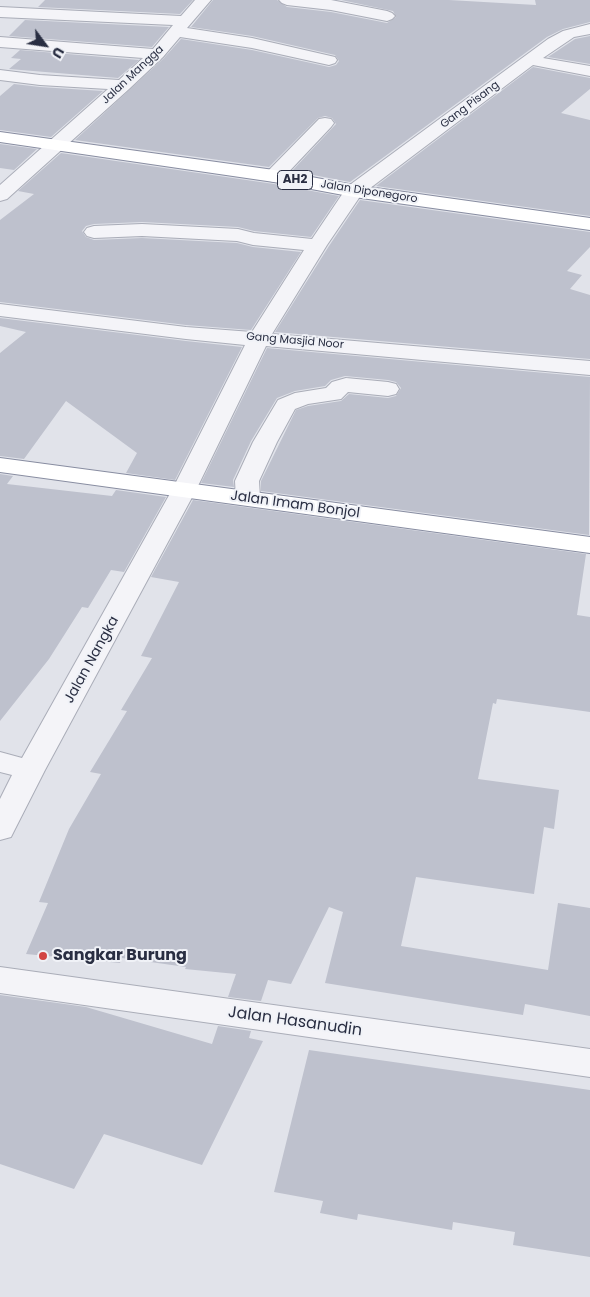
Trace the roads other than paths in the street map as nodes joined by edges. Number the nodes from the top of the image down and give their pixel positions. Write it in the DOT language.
graph roads {
  1 [pos="203,0"];
  2 [pos="287,0"];
  3 [pos="0,12"];
  4 [pos="387,16"];
  5 [pos="181,26"];
  6 [pos="590,29"];
  7 [pos="0,42"];
  8 [pos="158,54"];
  9 [pos="329,60"];
  10 [pos="530,60"];
  11 [pos="590,71"];
  12 [pos="0,75"];
  13 [pos="123,85"];
  14 [pos="325,123"];
  15 [pos="0,137"];
  16 [pos="56,145"];
  17 [pos="274,176"];
  18 [pos="354,191"];
  19 [pos="0,195"];
  20 [pos="590,224"];
  21 [pos="94,232"];
  22 [pos="317,246"];
  23 [pos="0,310"];
  24 [pos="259,338"];
  25 [pos="590,368"];
  26 [pos="388,390"];
  27 [pos="0,465"];
  28 [pos="184,490"];
  29 [pos="248,498"];
  30 [pos="590,545"];
  31 [pos="0,762"];
  32 [pos="30,770"];
  33 [pos="0,829"];
  34 [pos="0,980"];
  35 [pos="590,1063"];
  1 -- 5 [label="street, Jalan Mangga"];
  2 -- 4 [label="street"];
  3 -- 5 [label="street"];
  5 -- 8 [label="street, Jalan Mangga"];
  5 -- 9 [label="street"];
  6 -- 10 [label="street, Gang Pisang"];
  7 -- 8 [label="street"];
  8 -- 13 [label="street, Jalan Mangga"];
  10 -- 11 [label="street"];
  10 -- 18 [label="street, Gang Pisang"];
  12 -- 13 [label="street"];
  13 -- 16 [label="street, Jalan Mangga"];
  14 -- 17 [label="street"];
  15 -- 16 [label="highway, Jalan Diponegoro / AH2"];
  16 -- 17 [label="highway, Jalan Diponegoro / AH2"];
  16 -- 19 [label="street, Jalan Mangga"];
  17 -- 18 [label="highway, Jalan Diponegoro / AH2"];
  18 -- 20 [label="highway, Jalan Diponegoro / AH2"];
  18 -- 22 [label="street, Gang Pisang"];
  21 -- 22 [label="street"];
  22 -- 24 [label="street, Gang Pisang"];
  23 -- 24 [label="street, Gang Masjid Noor"];
  24 -- 25 [label="street, Gang Masjid Noor"];
  24 -- 28 [label="street, Jalan Nangka"];
  26 -- 29 [label="street"];
  27 -- 28 [label="highway, Jalan Imam Bonjol"];
  28 -- 29 [label="highway, Jalan Imam Bonjol"];
  28 -- 32 [label="street, Jalan Nangka"];
  29 -- 30 [label="highway, Jalan Imam Bonjol"];
  31 -- 32 [label="street"];
  32 -- 33 [label="street, Jalan Nangka"];
  34 -- 35 [label="street, Jalan Hasanudin"];
}
